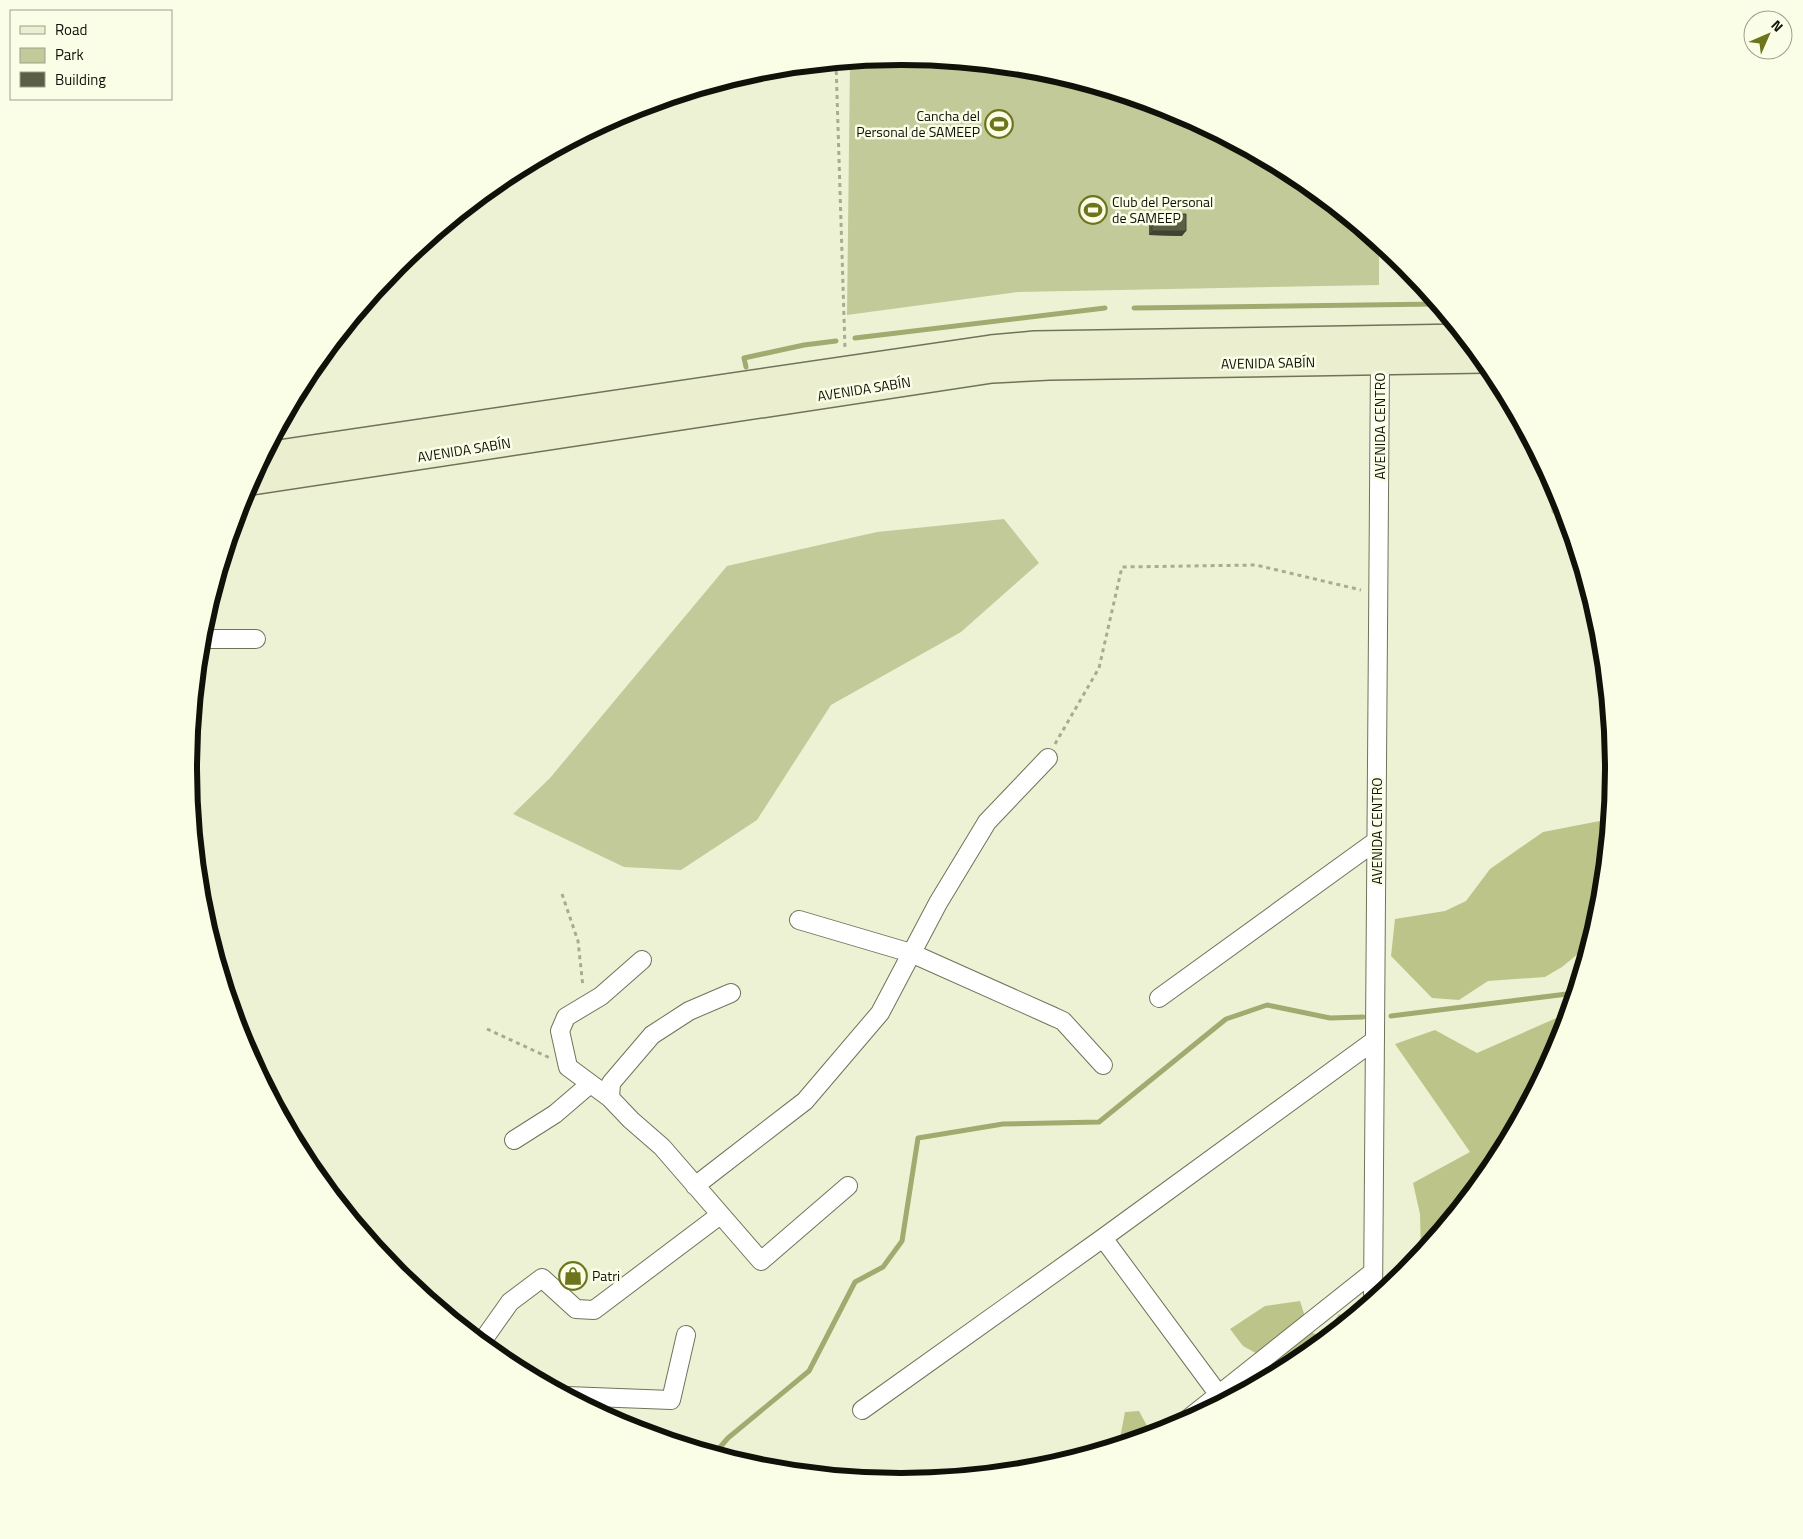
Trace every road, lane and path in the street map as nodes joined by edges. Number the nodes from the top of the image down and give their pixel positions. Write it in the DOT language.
graph roads {
  1 [pos="836,69"];
  2 [pos="1457,337"];
  3 [pos="1474,360"];
  4 [pos="1380,362"];
  5 [pos="846,370"];
  6 [pos="272,454"];
  7 [pos="260,481"];
  8 [pos="1378,594"];
  9 [pos="210,639"];
  10 [pos="256,639"];
  11 [pos="1048,758"];
  12 [pos="1376,841"];
  13 [pos="562,894"];
  14 [pos="800,920"];
  15 [pos="911,953"];
  16 [pos="642,960"];
  17 [pos="731,993"];
  18 [pos="1160,998"];
  19 [pos="586,1005"];
  20 [pos="487,1029"];
  21 [pos="1375,1040"];
  22 [pos="1103,1065"];
  23 [pos="568,1066"];
  24 [pos="590,1084"];
  25 [pos="610,1098"];
  26 [pos="514,1140"];
  27 [pos="695,1186"];
  28 [pos="848,1186"];
  29 [pos="720,1215"];
  30 [pos="1103,1238"];
  31 [pos="1373,1272"];
  32 [pos="1373,1293"];
  33 [pos="686,1335"];
  34 [pos="485,1337"];
  35 [pos="1218,1395"];
  36 [pos="583,1397"];
  37 [pos="1207,1404"];
  38 [pos="862,1410"];
  1 -- 5 [label="path"];
  2 -- 5 [label="main road, AVENIDA SABÍN"];
  3 -- 4 [label="main road, AVENIDA SABÍN"];
  4 -- 7 [label="main road, AVENIDA SABÍN"];
  4 -- 8 [label="street, AVENIDA CENTRO"];
  5 -- 6 [label="main road, AVENIDA SABÍN"];
  8 -- 11 [label="path"];
  8 -- 12 [label="street, AVENIDA CENTRO"];
  9 -- 10 [label="street"];
  11 -- 15 [label="street"];
  12 -- 18 [label="street"];
  12 -- 21 [label="street, AVENIDA CENTRO"];
  13 -- 19 [label="path"];
  14 -- 15 [label="street"];
  15 -- 22 [label="street"];
  15 -- 27 [label="street"];
  16 -- 19 [label="street"];
  17 -- 25 [label="street"];
  19 -- 23 [label="street"];
  20 -- 23 [label="path"];
  21 -- 30 [label="street"];
  21 -- 31 [label="street, AVENIDA CENTRO"];
  23 -- 24 [label="street"];
  24 -- 25 [label="street"];
  24 -- 26 [label="street"];
  25 -- 27 [label="street"];
  27 -- 29 [label="street"];
  28 -- 29 [label="street"];
  29 -- 34 [label="street"];
  30 -- 35 [label="street"];
  30 -- 38 [label="street"];
  31 -- 32 [label="street, AVENIDA CENTRO"];
  31 -- 35 [label="street"];
  33 -- 36 [label="street"];
  35 -- 37 [label="street"];
}
